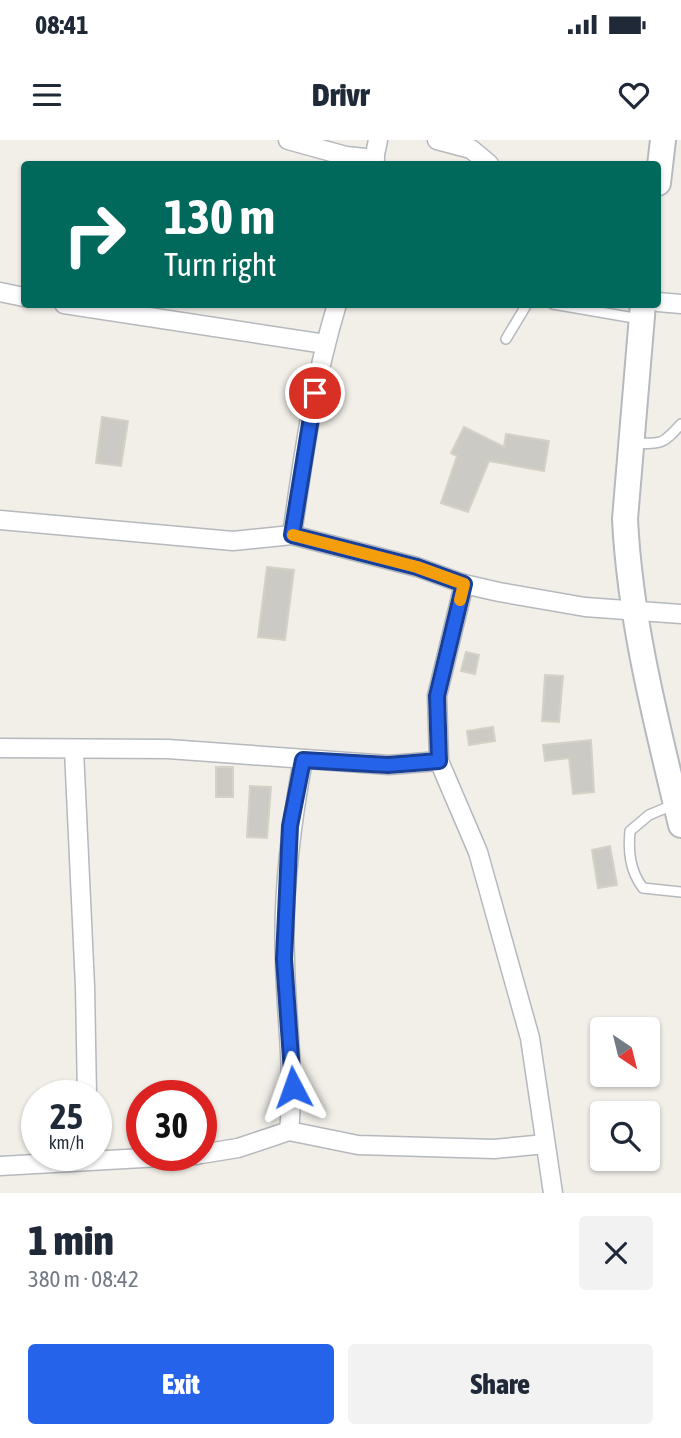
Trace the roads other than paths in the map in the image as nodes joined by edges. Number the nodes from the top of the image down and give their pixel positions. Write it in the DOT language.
graph roads {
  1 [pos="288,140"];
  2 [pos="378,140"];
  3 [pos="438,140"];
  4 [pos="663,140"];
  5 [pos="369,161"];
  6 [pos="374,161"];
  7 [pos="485,161"];
  8 [pos="661,161"];
  9 [pos="0,292"];
  10 [pos="21,296"];
  11 [pos="681,303"];
  12 [pos="661,306"];
  13 [pos="89,308"];
  14 [pos="336,308"];
  15 [pos="525,308"];
  16 [pos="648,308"];
  17 [pos="506,339"];
  18 [pos="325,345"];
  19 [pos="681,424"];
  20 [pos="631,443"];
  21 [pos="0,520"];
  22 [pos="292,535"];
  23 [pos="464,584"];
  24 [pos="635,609"];
  25 [pos="681,614"];
  26 [pos="0,748"];
  27 [pos="74,750"];
  28 [pos="303,760"];
  29 [pos="439,761"];
  30 [pos="679,816"];
  31 [pos="681,892"];
  32 [pos="87,1080"];
  33 [pos="289,1131"];
  34 [pos="545,1144"];
  35 [pos="217,1152"];
  36 [pos="21,1164"];
  37 [pos="0,1166"];
  38 [pos="553,1193"];
  1 -- 5 [label="street"];
  2 -- 6 [label="street"];
  3 -- 7 [label="street"];
  4 -- 8 [label="street"];
  9 -- 10 [label="street"];
  11 -- 12 [label="street"];
  13 -- 18 [label="street"];
  14 -- 18 [label="street"];
  15 -- 17 [label="lane"];
  16 -- 20 [label="street"];
  18 -- 22 [label="street"];
  19 -- 20 [label="lane"];
  20 -- 24 [label="street"];
  21 -- 22 [label="street"];
  22 -- 23 [label="street"];
  23 -- 24 [label="street"];
  23 -- 29 [label="street"];
  24 -- 25 [label="street"];
  24 -- 30 [label="street"];
  26 -- 27 [label="street"];
  27 -- 28 [label="street"];
  27 -- 32 [label="street"];
  28 -- 29 [label="street"];
  28 -- 33 [label="street"];
  29 -- 34 [label="street"];
  30 -- 31 [label="lane"];
  33 -- 34 [label="street"];
  33 -- 35 [label="street"];
  34 -- 38 [label="street"];
  36 -- 37 [label="street"];
}
